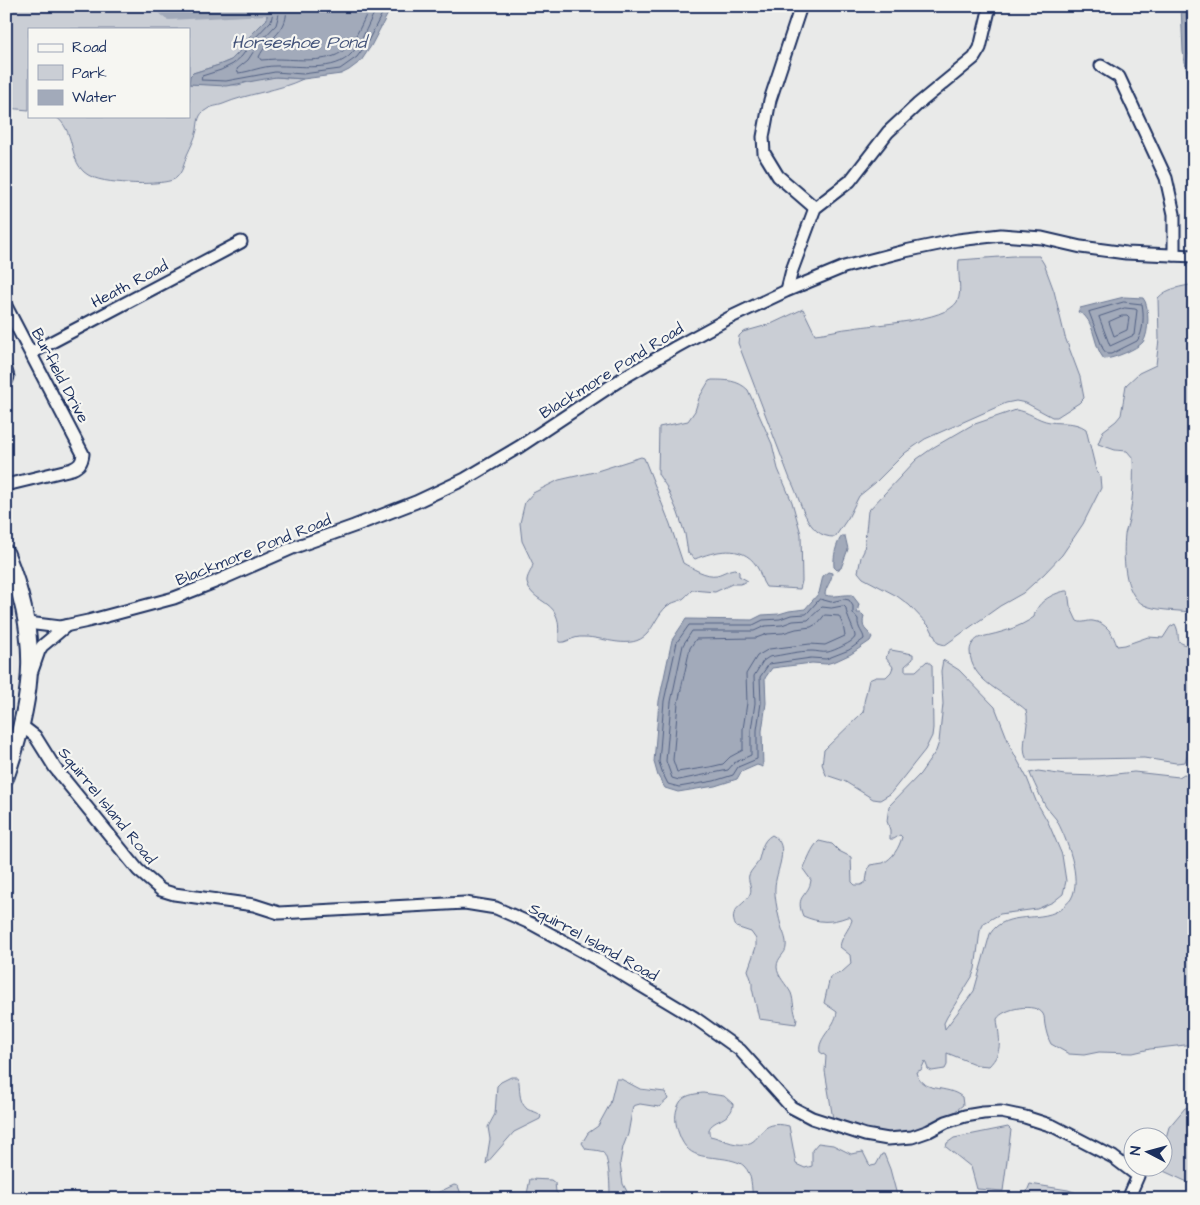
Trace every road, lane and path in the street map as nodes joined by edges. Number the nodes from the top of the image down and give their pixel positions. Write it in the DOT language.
graph roads {
  1 [pos="801,6"];
  2 [pos="990,6"];
  3 [pos="1101,66"];
  4 [pos="815,208"];
  5 [pos="241,242"];
  6 [pos="1174,255"];
  7 [pos="1194,256"];
  8 [pos="788,290"];
  9 [pos="6,306"];
  10 [pos="31,353"];
  11 [pos="6,370"];
  12 [pos="6,382"];
  13 [pos="6,485"];
  14 [pos="6,553"];
  15 [pos="28,623"];
  16 [pos="66,626"];
  17 [pos="30,678"];
  18 [pos="22,726"];
  19 [pos="6,778"];
  20 [pos="1128,1199"];
  1 -- 4 [label="street"];
  2 -- 4 [label="street"];
  3 -- 6 [label="street"];
  4 -- 8 [label="street"];
  5 -- 10 [label="street, Heath Road"];
  6 -- 7 [label="street, Blackmore Pond Road"];
  6 -- 8 [label="street, Blackmore Pond Road"];
  8 -- 16 [label="street, Blackmore Pond Road"];
  9 -- 10 [label="street, Burfield Drive"];
  10 -- 13 [label="street, Burfield Drive"];
  11 -- 12 [label="street"];
  14 -- 15 [label="main road"];
  15 -- 16 [label="street, Blackmore Pond Road"];
  15 -- 17 [label="main road"];
  16 -- 17 [label="street, Blackmore Pond Road"];
  17 -- 18 [label="main road"];
  18 -- 19 [label="main road"];
  18 -- 20 [label="street, Squirrel Island Road"];
}
